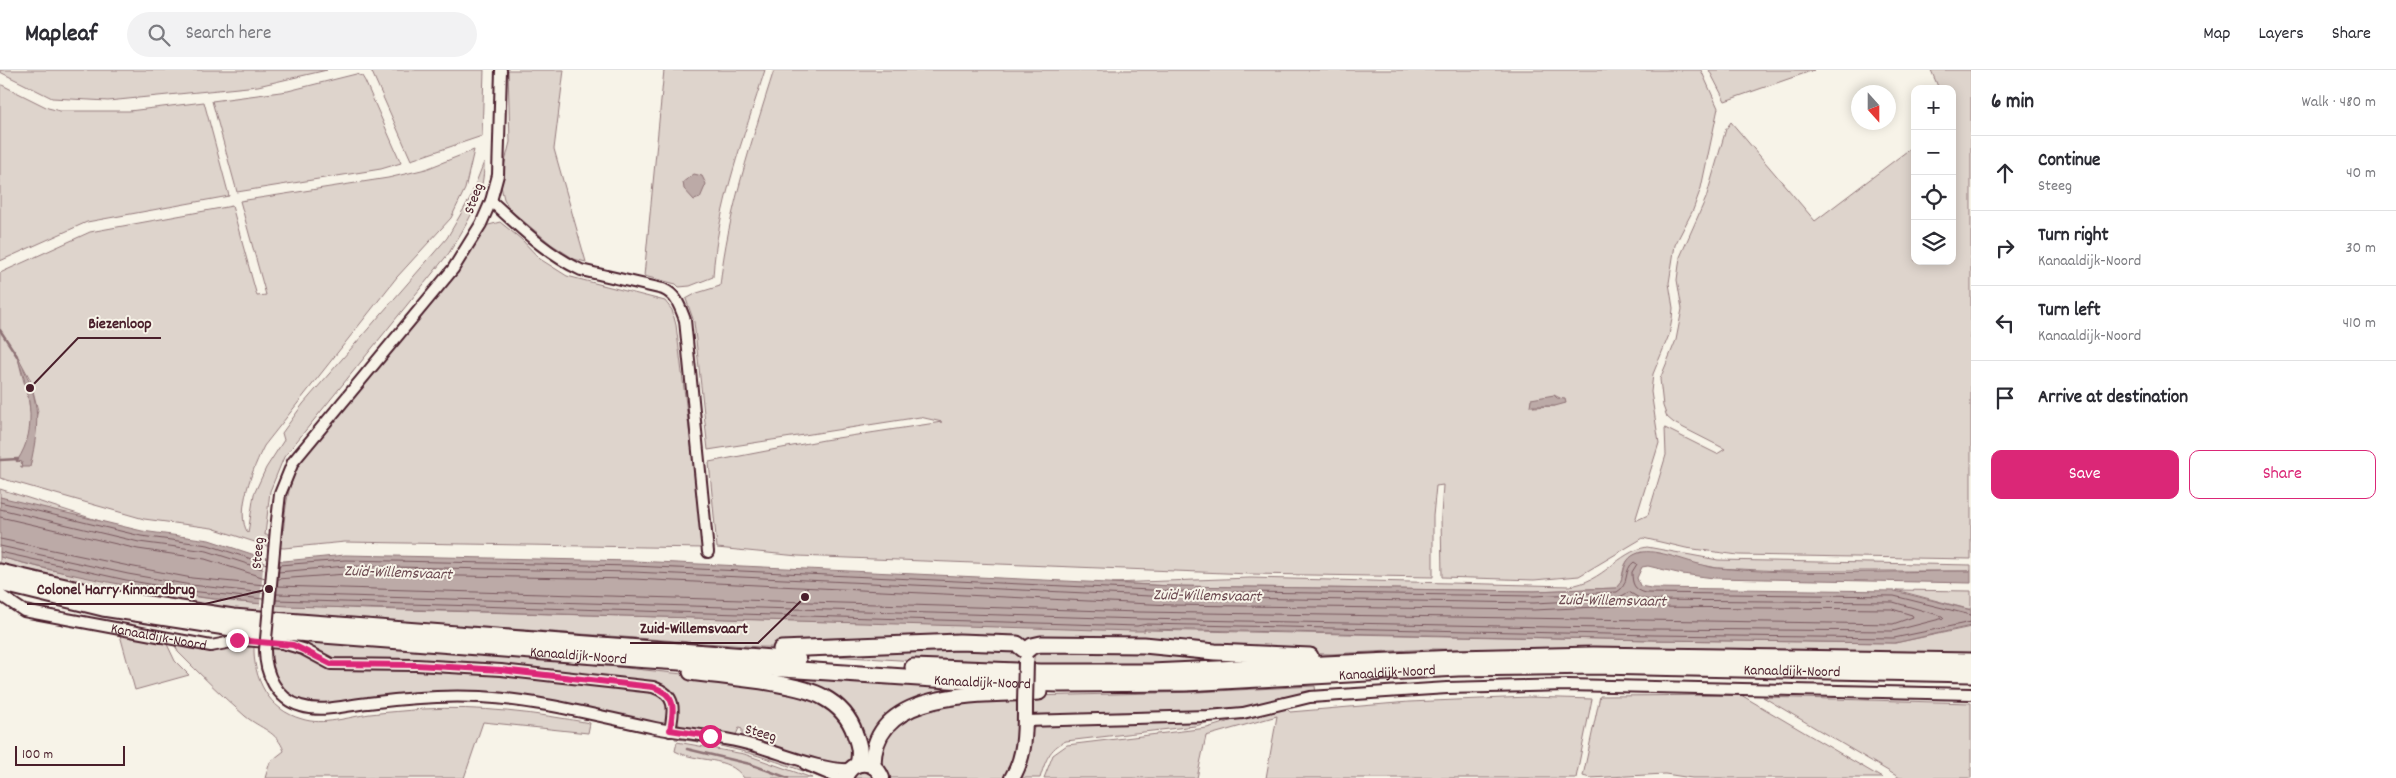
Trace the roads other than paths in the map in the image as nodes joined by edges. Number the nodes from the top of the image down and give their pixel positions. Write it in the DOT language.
graph roads {
  1 [pos="501,70"];
  2 [pos="491,201"];
  3 [pos="708,552"];
  4 [pos="0,572"];
  5 [pos="0,583"];
  6 [pos="0,595"];
  7 [pos="668,650"];
  8 [pos="1026,656"];
  9 [pos="634,659"];
  10 [pos="1971,661"];
  11 [pos="1374,662"];
  12 [pos="1971,674"];
  13 [pos="1123,684"];
  14 [pos="1971,694"];
  15 [pos="1025,721"];
  16 [pos="670,730"];
  17 [pos="800,761"];
  18 [pos="862,771"];
  19 [pos="838,778"];
  20 [pos="1012,778"];
  1 -- 2 [label="street, Steeg"];
  2 -- 3 [label="street"];
  2 -- 16 [label="street, Steeg, bridge"];
  4 -- 7 [label="highway, Kanaaldijk-Noord"];
  5 -- 9 [label="highway, Kanaaldijk-Noord"];
  6 -- 16 [label="street, Kanaaldijk-Noord"];
  7 -- 8 [label="highway"];
  7 -- 11 [label="highway, Kanaaldijk-Noord"];
  8 -- 11 [label="highway"];
  8 -- 15 [label="main road, bridge"];
  9 -- 13 [label="highway, Kanaaldijk-Noord"];
  9 -- 18 [label="highway"];
  10 -- 11 [label="highway, Kanaaldijk-Noord"];
  12 -- 13 [label="highway, Kanaaldijk-Noord"];
  13 -- 18 [label="highway"];
  14 -- 15 [label="street, Kanaaldijk-Noord"];
  15 -- 20 [label="main road"];
  16 -- 17 [label="street, Steeg"];
  17 -- 18 [label="street, Steeg"];
  17 -- 19 [label="street, Steeg"];
}
